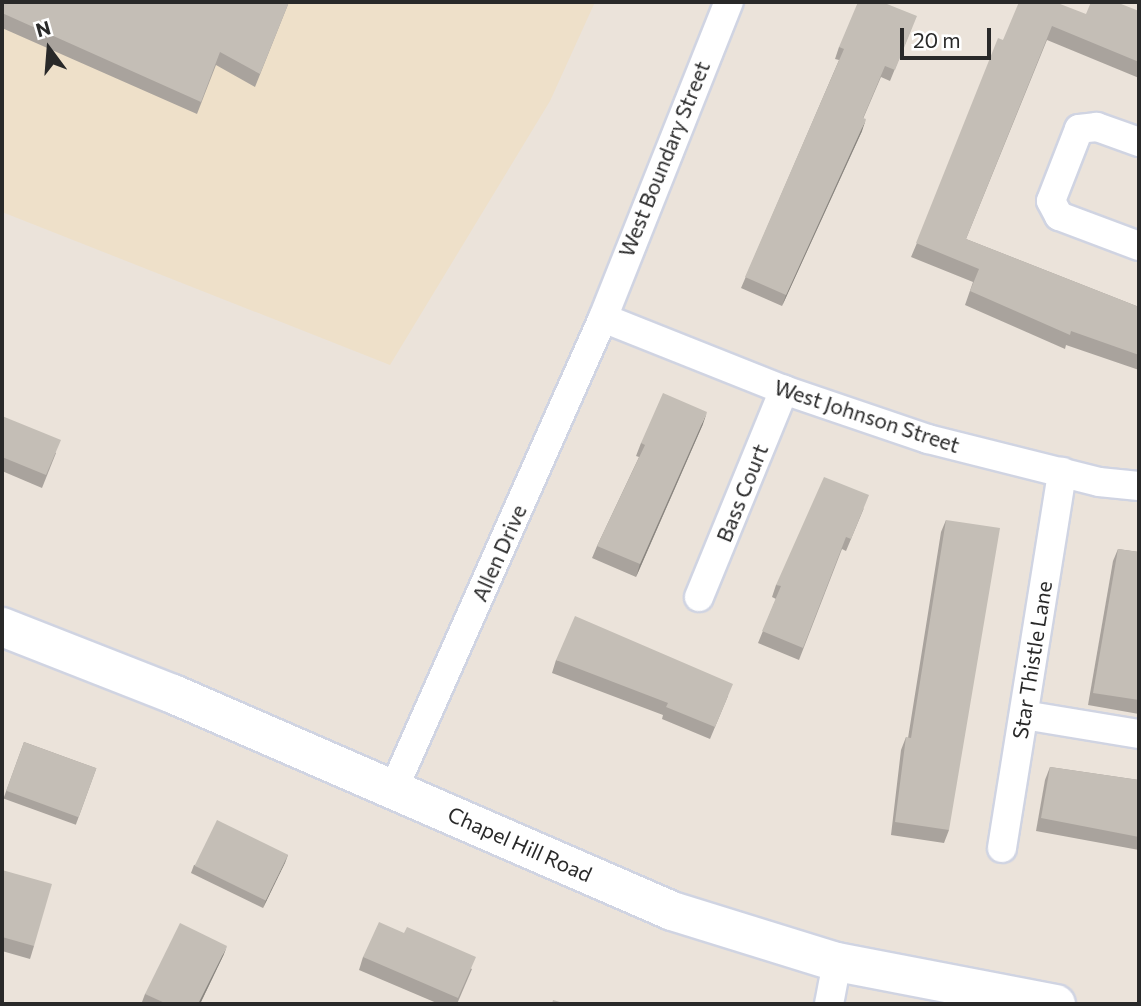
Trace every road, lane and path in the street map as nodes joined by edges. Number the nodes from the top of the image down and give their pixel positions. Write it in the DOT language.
graph roads {
  1 [pos="729,2"];
  2 [pos="1139,142"];
  3 [pos="1139,246"];
  4 [pos="603,318"];
  5 [pos="784,390"];
  6 [pos="1062,472"];
  7 [pos="1139,486"];
  8 [pos="699,597"];
  9 [pos="2,627"];
  10 [pos="1024,715"];
  11 [pos="1139,734"];
  12 [pos="394,788"];
  13 [pos="1002,848"];
  14 [pos="837,962"];
  15 [pos="829,1004"];
  16 [pos="1056,1004"];
  1 -- 4 [label="street, West Boundary Street"];
  2 -- 3 [label="street"];
  4 -- 5 [label="street, West Johnson Street"];
  4 -- 12 [label="street, Allen Drive"];
  5 -- 6 [label="street, West Johnson Street"];
  5 -- 8 [label="street, Bass Court"];
  6 -- 7 [label="street, West Johnson Street"];
  6 -- 10 [label="street, Star Thistle Lane"];
  9 -- 12 [label="main road, Chapel Hill Road"];
  10 -- 11 [label="street"];
  10 -- 13 [label="street, Star Thistle Lane"];
  12 -- 14 [label="main road, Chapel Hill Road"];
  14 -- 15 [label="street"];
  14 -- 16 [label="main road, Chapel Hill Road"];
}
